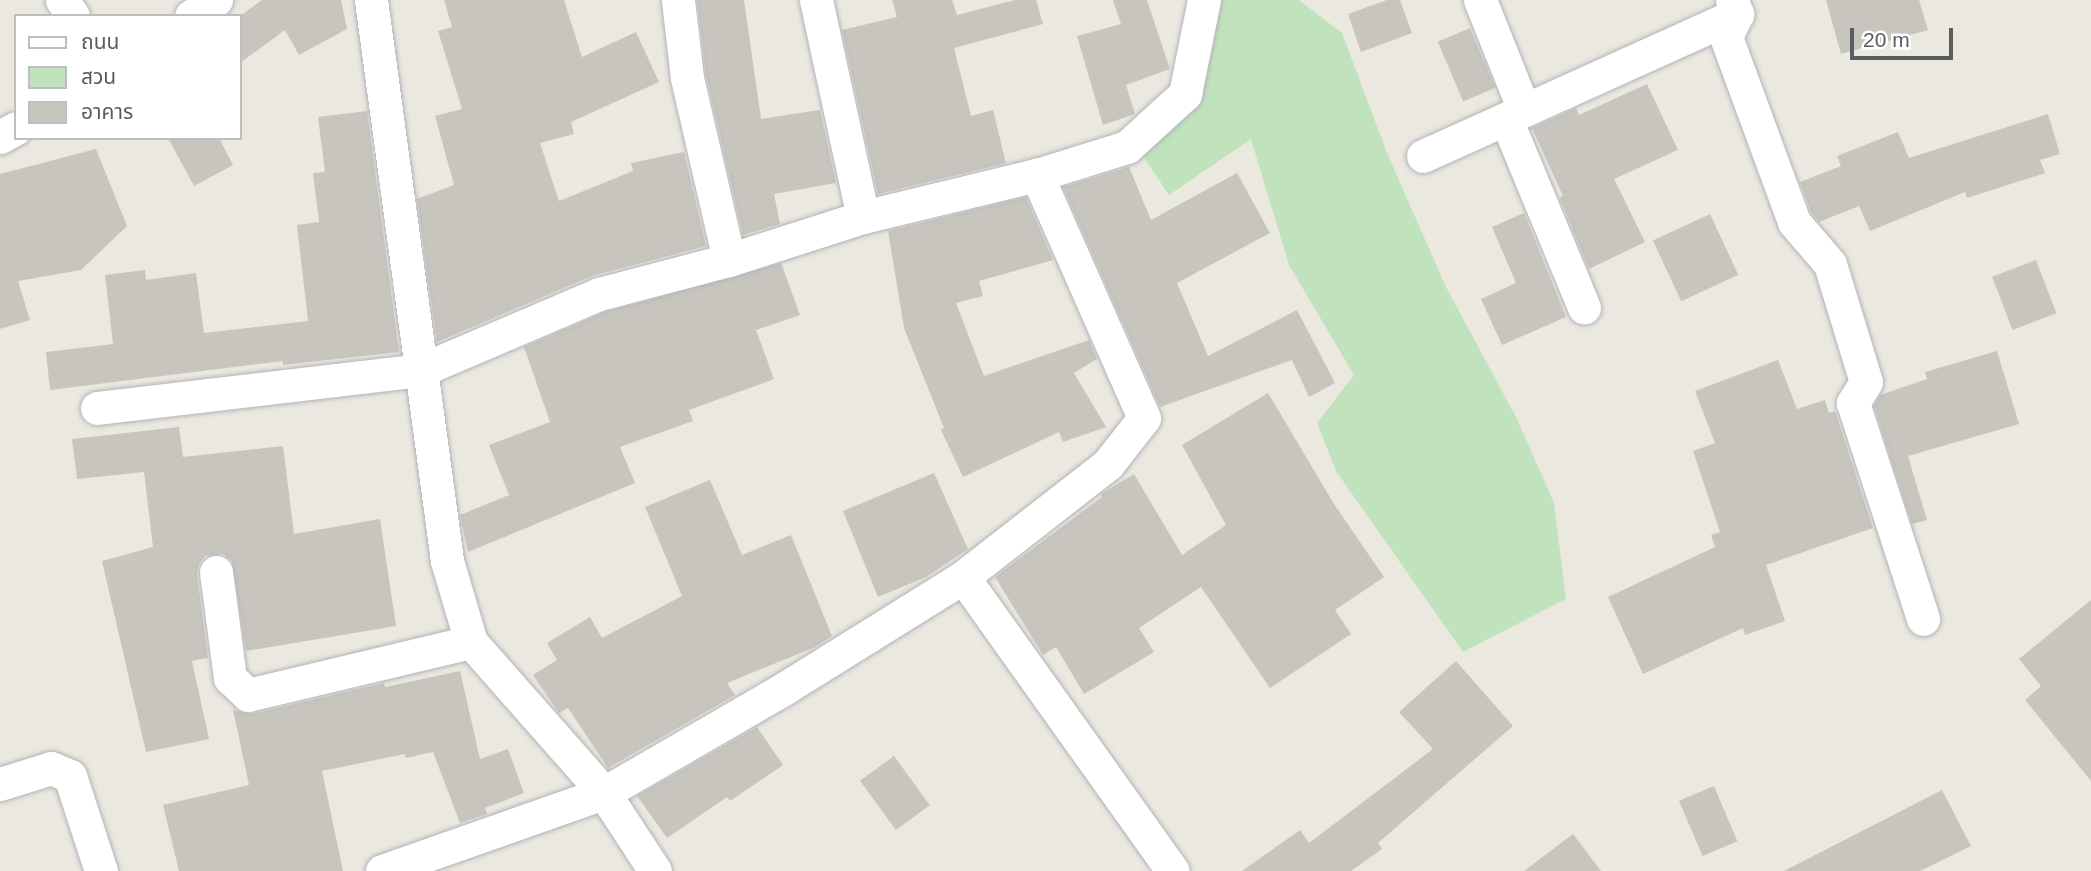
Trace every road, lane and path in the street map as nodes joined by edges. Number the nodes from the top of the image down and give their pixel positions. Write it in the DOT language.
graph roads {
  1 [pos="216,0"];
  2 [pos="371,0"];
  3 [pos="678,0"];
  4 [pos="816,0"];
  5 [pos="1204,0"];
  6 [pos="1480,0"];
  7 [pos="1735,7"];
  8 [pos="194,14"];
  9 [pos="1515,114"];
  10 [pos="1423,156"];
  11 [pos="1037,175"];
  12 [pos="863,216"];
  13 [pos="729,260"];
  14 [pos="1584,307"];
  15 [pos="421,370"];
  16 [pos="97,408"];
  17 [pos="216,572"];
  18 [pos="963,577"];
  19 [pos="1923,619"];
  20 [pos="471,642"];
  21 [pos="0,784"];
  22 [pos="604,793"];
  23 [pos="101,871"];
  24 [pos="382,871"];
  25 [pos="655,871"];
  26 [pos="1173,871"];
  1 -- 8 [label="street"];
  2 -- 15 [label="street"];
  3 -- 13 [label="street"];
  4 -- 12 [label="street"];
  5 -- 11 [label="street"];
  6 -- 9 [label="street"];
  7 -- 9 [label="street"];
  7 -- 19 [label="street"];
  9 -- 10 [label="street"];
  9 -- 14 [label="street"];
  11 -- 12 [label="street"];
  11 -- 18 [label="street"];
  12 -- 13 [label="street"];
  13 -- 15 [label="street"];
  15 -- 16 [label="street"];
  15 -- 20 [label="street"];
  17 -- 20 [label="street"];
  18 -- 22 [label="street"];
  18 -- 26 [label="street"];
  20 -- 22 [label="street"];
  21 -- 23 [label="street"];
  22 -- 24 [label="street"];
  22 -- 25 [label="street"];
}
